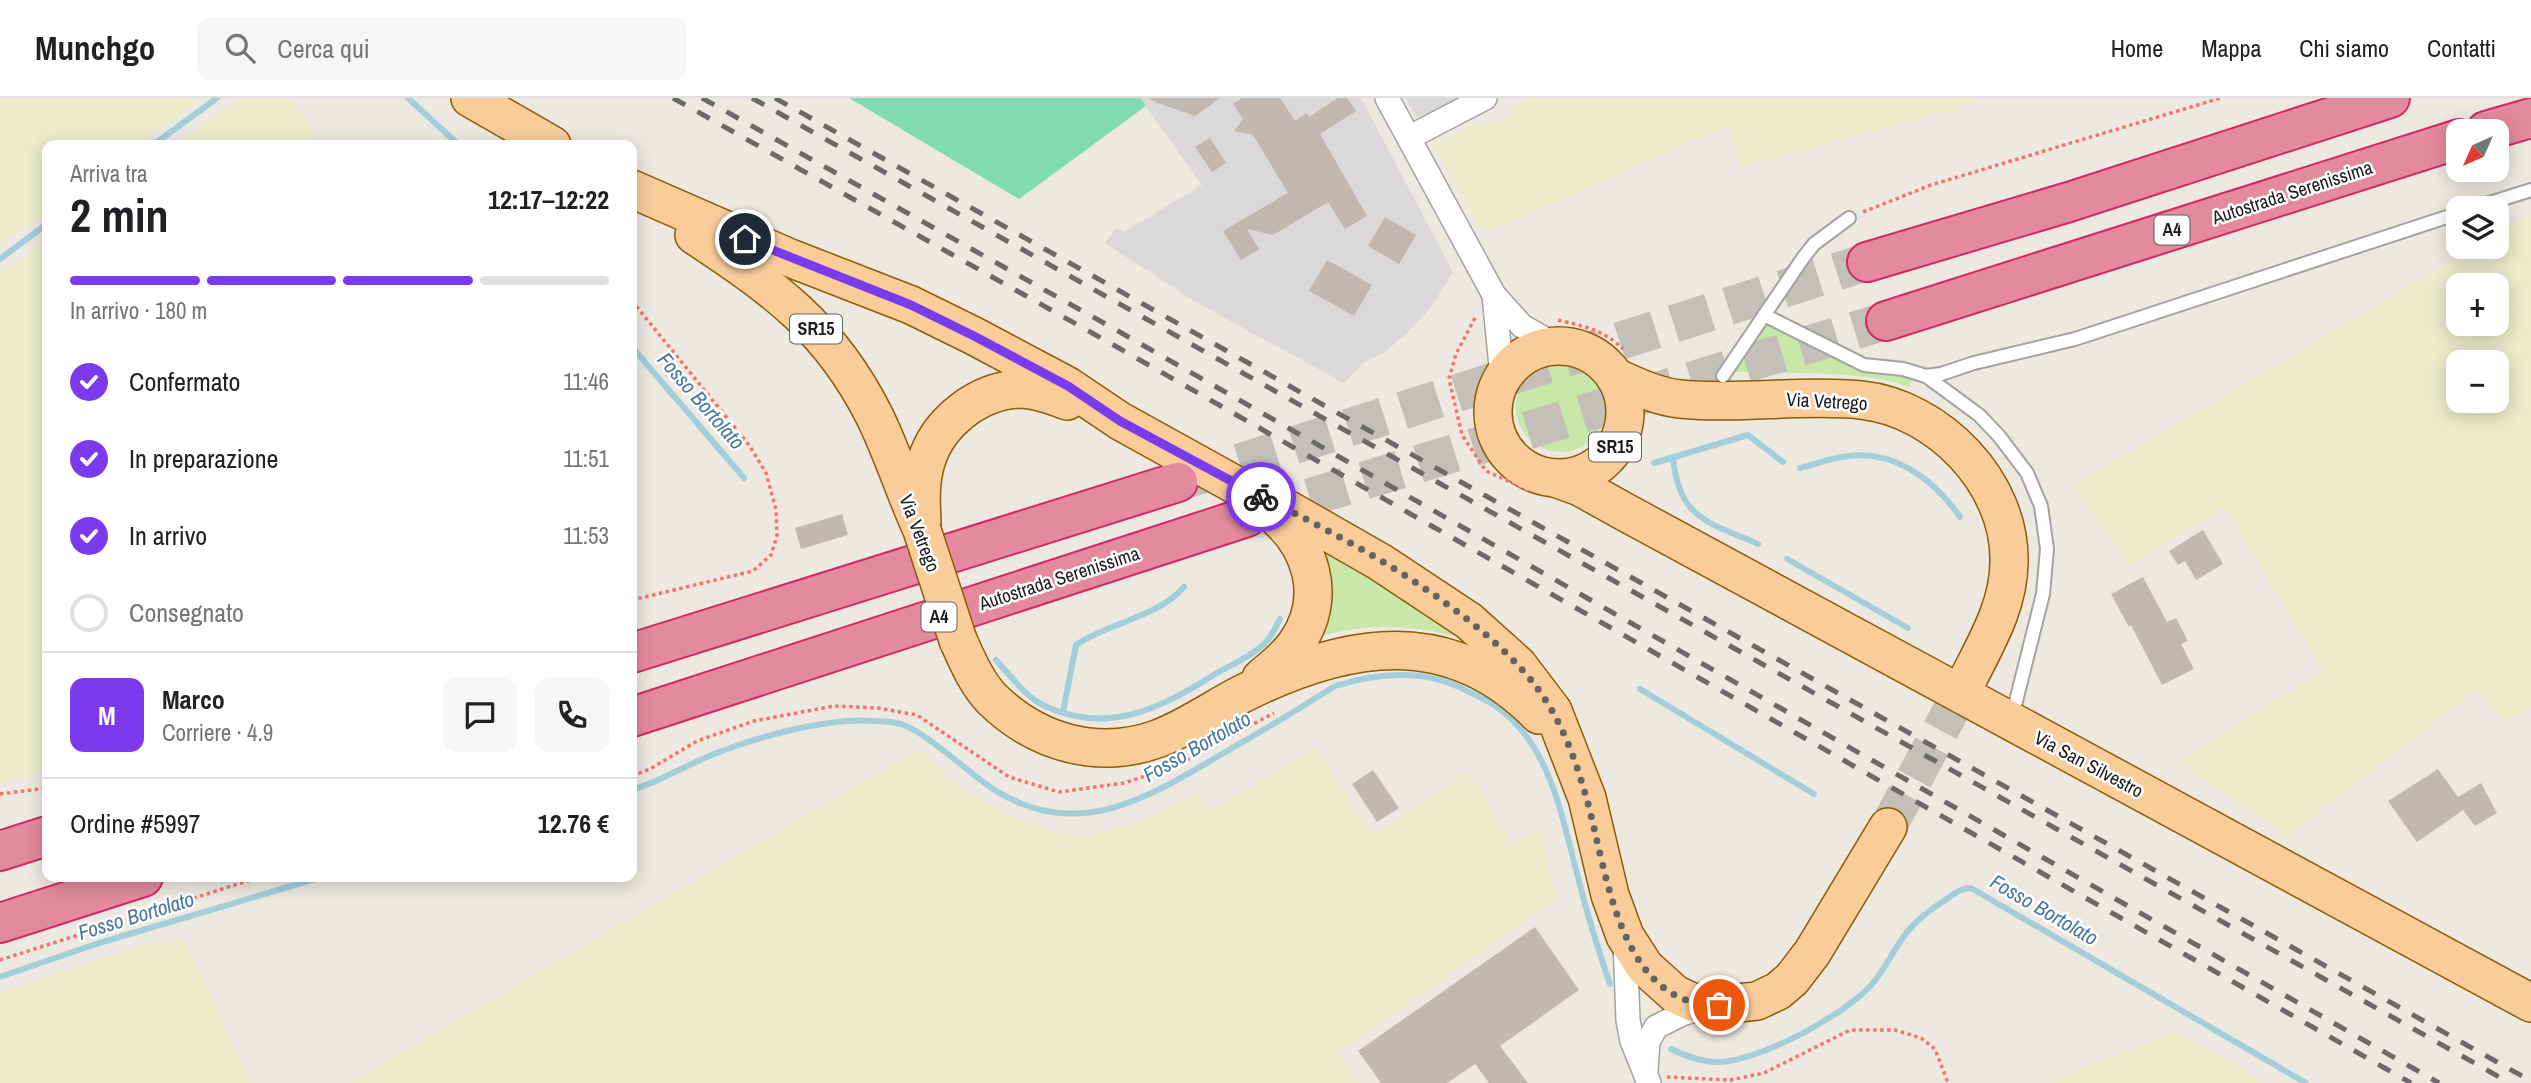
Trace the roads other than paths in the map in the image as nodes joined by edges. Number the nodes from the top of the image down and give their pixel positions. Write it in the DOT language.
graph roads {
  1 [pos="470,98"];
  2 [pos="1387,98"];
  3 [pos="1485,98"];
  4 [pos="2390,98"];
  5 [pos="2531,118"];
  6 [pos="2510,124"];
  7 [pos="1410,137"];
  8 [pos="543,140"];
  9 [pos="2446,143"];
  10 [pos="2531,190"];
  11 [pos="637,193"];
  12 [pos="637,194"];
  13 [pos="2509,197"];
  14 [pos="2446,217"];
  15 [pos="1849,218"];
  16 [pos="1867,262"];
  17 [pos="1494,295"];
  18 [pos="1764,315"];
  19 [pos="1885,321"];
  20 [pos="1553,331"];
  21 [pos="1621,365"];
  22 [pos="1502,376"];
  23 [pos="1723,376"];
  24 [pos="1926,376"];
  25 [pos="1679,399"];
  26 [pos="1120,421"];
  27 [pos="1618,441"];
  28 [pos="1555,478"];
  29 [pos="1178,482"];
  30 [pos="1239,500"];
  31 [pos="1648,524"];
  32 [pos="922,530"];
  33 [pos="637,651"];
  34 [pos="1967,681"];
  35 [pos="1243,694"];
  36 [pos="637,716"];
  37 [pos="2010,721"];
  38 [pos="1573,760"];
  39 [pos="1888,827"];
  40 [pos="42,838"];
  41 [pos="0,851"];
  42 [pos="127,882"];
  43 [pos="0,923"];
  44 [pos="1625,936"];
  45 [pos="2531,1003"];
  46 [pos="1711,1005"];
  47 [pos="1647,1078"];
  1 -- 8 [label="main road"];
  2 -- 7 [label="street, Via Vetrego"];
  3 -- 7 [label="street"];
  4 -- 16 [label="highway"];
  5 -- 6 [label="highway"];
  7 -- 17 [label="street, Via Vetrego"];
  9 -- 19 [label="highway, Autostrada Serenissima / A4"];
  10 -- 13 [label="lane"];
  11 -- 26 [label="main road, Via Vetrego / SR15"];
  12 -- 32 [label="main road, Via Vetrego / SR15"];
  14 -- 24 [label="lane"];
  15 -- 18 [label="lane"];
  17 -- 20 [label="street, Via Vetrego"];
  17 -- 22 [label="street, Via Vetrego"];
  18 -- 23 [label="lane"];
  18 -- 24 [label="lane"];
  20 -- 21 [label="main road, Via Vetrego / SR15"];
  20 -- 22 [label="main road"];
  21 -- 25 [label="main road, Via Vetrego / SR15"];
  21 -- 27 [label="main road, SR15"];
  22 -- 28 [label="main road, Via Vetrego / SR15"];
  24 -- 37 [label="lane"];
  25 -- 27 [label="main road, Via Vetrego / SR15"];
  25 -- 34 [label="main road, Via Vetrego / SR15"];
  26 -- 30 [label="main road, Via Vetrego / SR15"];
  26 -- 32 [label="main road, SR15"];
  27 -- 28 [label="main road, Via Vetrego / SR15"];
  27 -- 31 [label="main road, Via San Silvestro / SR15"];
  28 -- 31 [label="main road, Via San Silvestro / SR15"];
  29 -- 33 [label="highway"];
  30 -- 35 [label="main road, SR15"];
  30 -- 36 [label="highway, Autostrada Serenissima / A4"];
  30 -- 38 [label="main road, Via Vetrego / SR15"];
  31 -- 37 [label="main road, Via San Silvestro"];
  32 -- 35 [label="main road, Via Vetrego / SR15, bridge"];
  35 -- 38 [label="main road, Via Vetrego / SR15"];
  37 -- 45 [label="main road, Via San Silvestro"];
  38 -- 44 [label="main road, Via Vetrego / SR15"];
  39 -- 46 [label="main road, Via Vetrego / SR15"];
  40 -- 41 [label="highway"];
  42 -- 43 [label="highway"];
  44 -- 46 [label="main road, Via Vetrego / SR15"];
  44 -- 47 [label="street, Via Vetrego"];
  46 -- 47 [label="street, Via Vetrego"];
}
